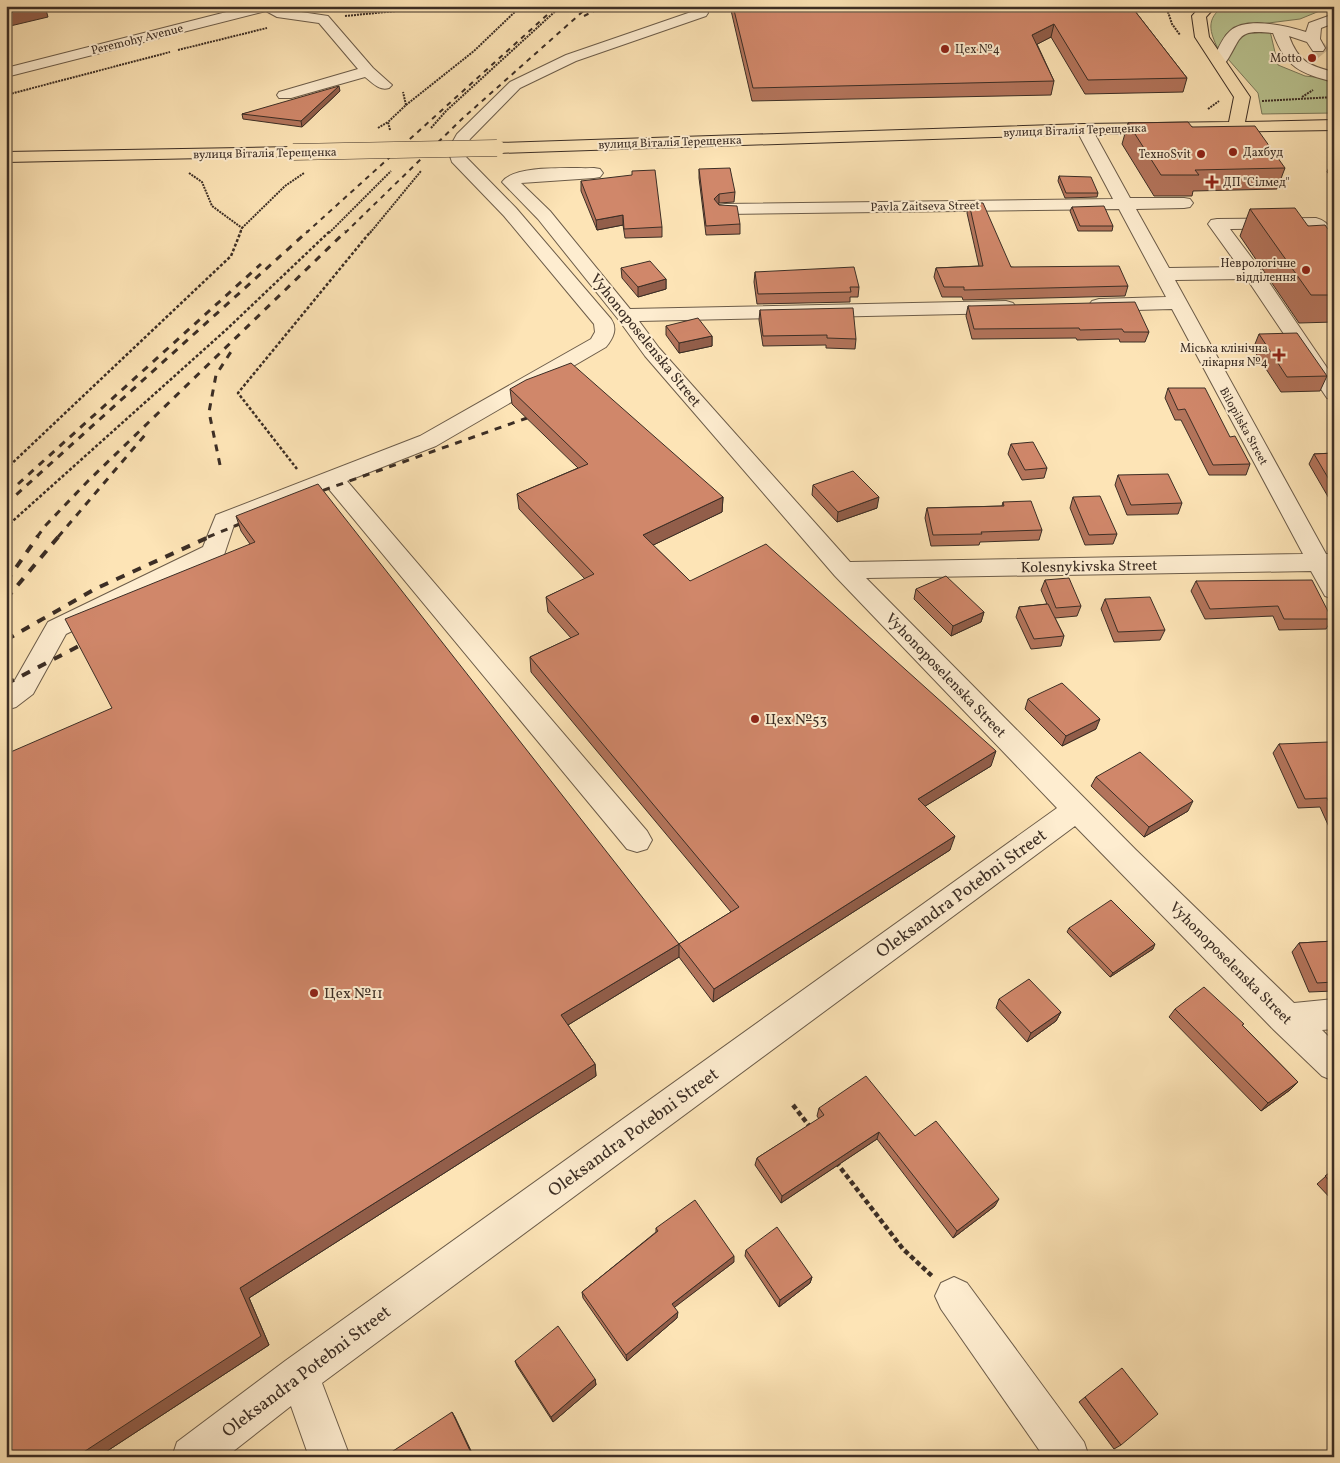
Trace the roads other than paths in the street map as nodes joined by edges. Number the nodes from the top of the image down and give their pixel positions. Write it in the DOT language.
graph roads {
  1 [pos="269,6"];
  2 [pos="700,6"];
  3 [pos="1209,6"];
  4 [pos="1334,18"];
  5 [pos="1279,29"];
  6 [pos="1218,62"];
  7 [pos="368,71"];
  8 [pos="6,74"];
  9 [pos="1334,77"];
  10 [pos="384,85"];
  11 [pos="285,94"];
  12 [pos="1334,125"];
  13 [pos="1236,126"];
  14 [pos="1084,129"];
  15 [pos="6,158"];
  16 [pos="594,173"];
  17 [pos="1184,203"];
  18 [pos="1125,204"];
  19 [pos="725,209"];
  20 [pos="1325,222"];
  21 [pos="1334,247"];
  22 [pos="1253,273"];
  23 [pos="1162,274"];
  24 [pos="1178,304"];
  25 [pos="1079,306"];
  26 [pos="1020,307"];
  27 [pos="625,314"];
  28 [pos="1334,394"];
  29 [pos="320,481"];
  30 [pos="1326,562"];
  31 [pos="844,570"];
  32 [pos="1334,590"];
  33 [pos="6,700"];
  34 [pos="1077,809"];
  35 [pos="637,840"];
  36 [pos="1334,1014"];
  37 [pos="1286,1018"];
  38 [pos="1334,1066"];
  39 [pos="954,1296"];
  40 [pos="299,1375"];
  41 [pos="192,1457"];
  42 [pos="330,1457"];
  43 [pos="1069,1457"];
  1 -- 7 [label="street"];
  1 -- 8 [label="street, Peremohy Avenue"];
  2 -- 29 [label="street"];
  3 -- 6 [label="main road"];
  4 -- 5 [label="street"];
  5 -- 6 [label="street"];
  5 -- 9 [label="street"];
  6 -- 13 [label="main road"];
  7 -- 10 [label="street"];
  7 -- 11 [label="street"];
  12 -- 13 [label="main road, вулиця Віталія Терещенка"];
  13 -- 14 [label="main road, вулиця Віталія Терещенка"];
  14 -- 15 [label="main road, вулиця Віталія Терещенка, bridge"];
  14 -- 18 [label="street, Bilopilska Street"];
  16 -- 27 [label="street, Vyhonoposelenska Street"];
  17 -- 18 [label="street, Pavla Zaitseva Street"];
  18 -- 19 [label="street, Pavla Zaitseva Street"];
  18 -- 23 [label="street, Bilopilska Street"];
  20 -- 21 [label="street"];
  20 -- 22 [label="street"];
  22 -- 23 [label="street"];
  22 -- 28 [label="street"];
  23 -- 24 [label="street, Bilopilska Street"];
  24 -- 25 [label="street"];
  24 -- 30 [label="street, Bilopilska Street"];
  26 -- 27 [label="street"];
  27 -- 31 [label="street, Vyhonoposelenska Street"];
  29 -- 33 [label="street"];
  29 -- 35 [label="street"];
  30 -- 31 [label="street, Kolesnykivska Street"];
  30 -- 32 [label="street, Bilopilska Street"];
  31 -- 34 [label="street, Vyhonoposelenska Street"];
  34 -- 37 [label="street, Vyhonoposelenska Street"];
  34 -- 40 [label="street, Oleksandra Potebni Street"];
  36 -- 37 [label="street"];
  37 -- 38 [label="street, Vyhonoposelenska Street"];
  39 -- 43 [label="street"];
  40 -- 41 [label="street, Oleksandra Potebni Street"];
  40 -- 42 [label="street"];
}
